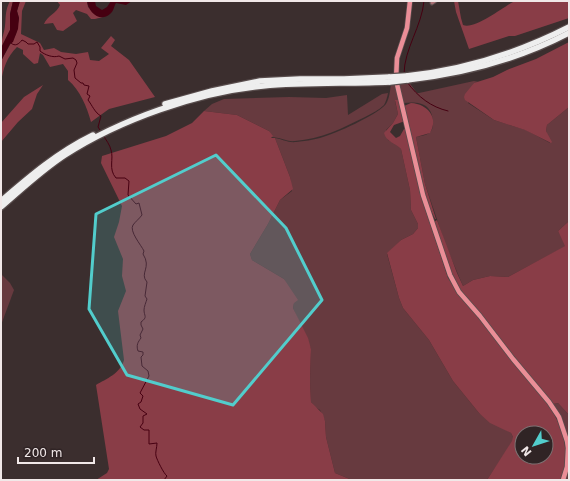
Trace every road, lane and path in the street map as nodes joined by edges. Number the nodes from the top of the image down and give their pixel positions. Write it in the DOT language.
graph roads {
  1 [pos="410,1"];
  2 [pos="569,27"];
  3 [pos="569,33"];
  4 [pos="407,78"];
  5 [pos="102,133"];
  6 [pos="1,201"];
  7 [pos="1,207"];
  8 [pos="563,480"];
  1 -- 8 [label="street"];
  2 -- 4 [label="highway"];
  3 -- 4 [label="highway"];
  4 -- 5 [label="highway, bridge"];
  5 -- 6 [label="highway"];
  5 -- 7 [label="highway"];
}
